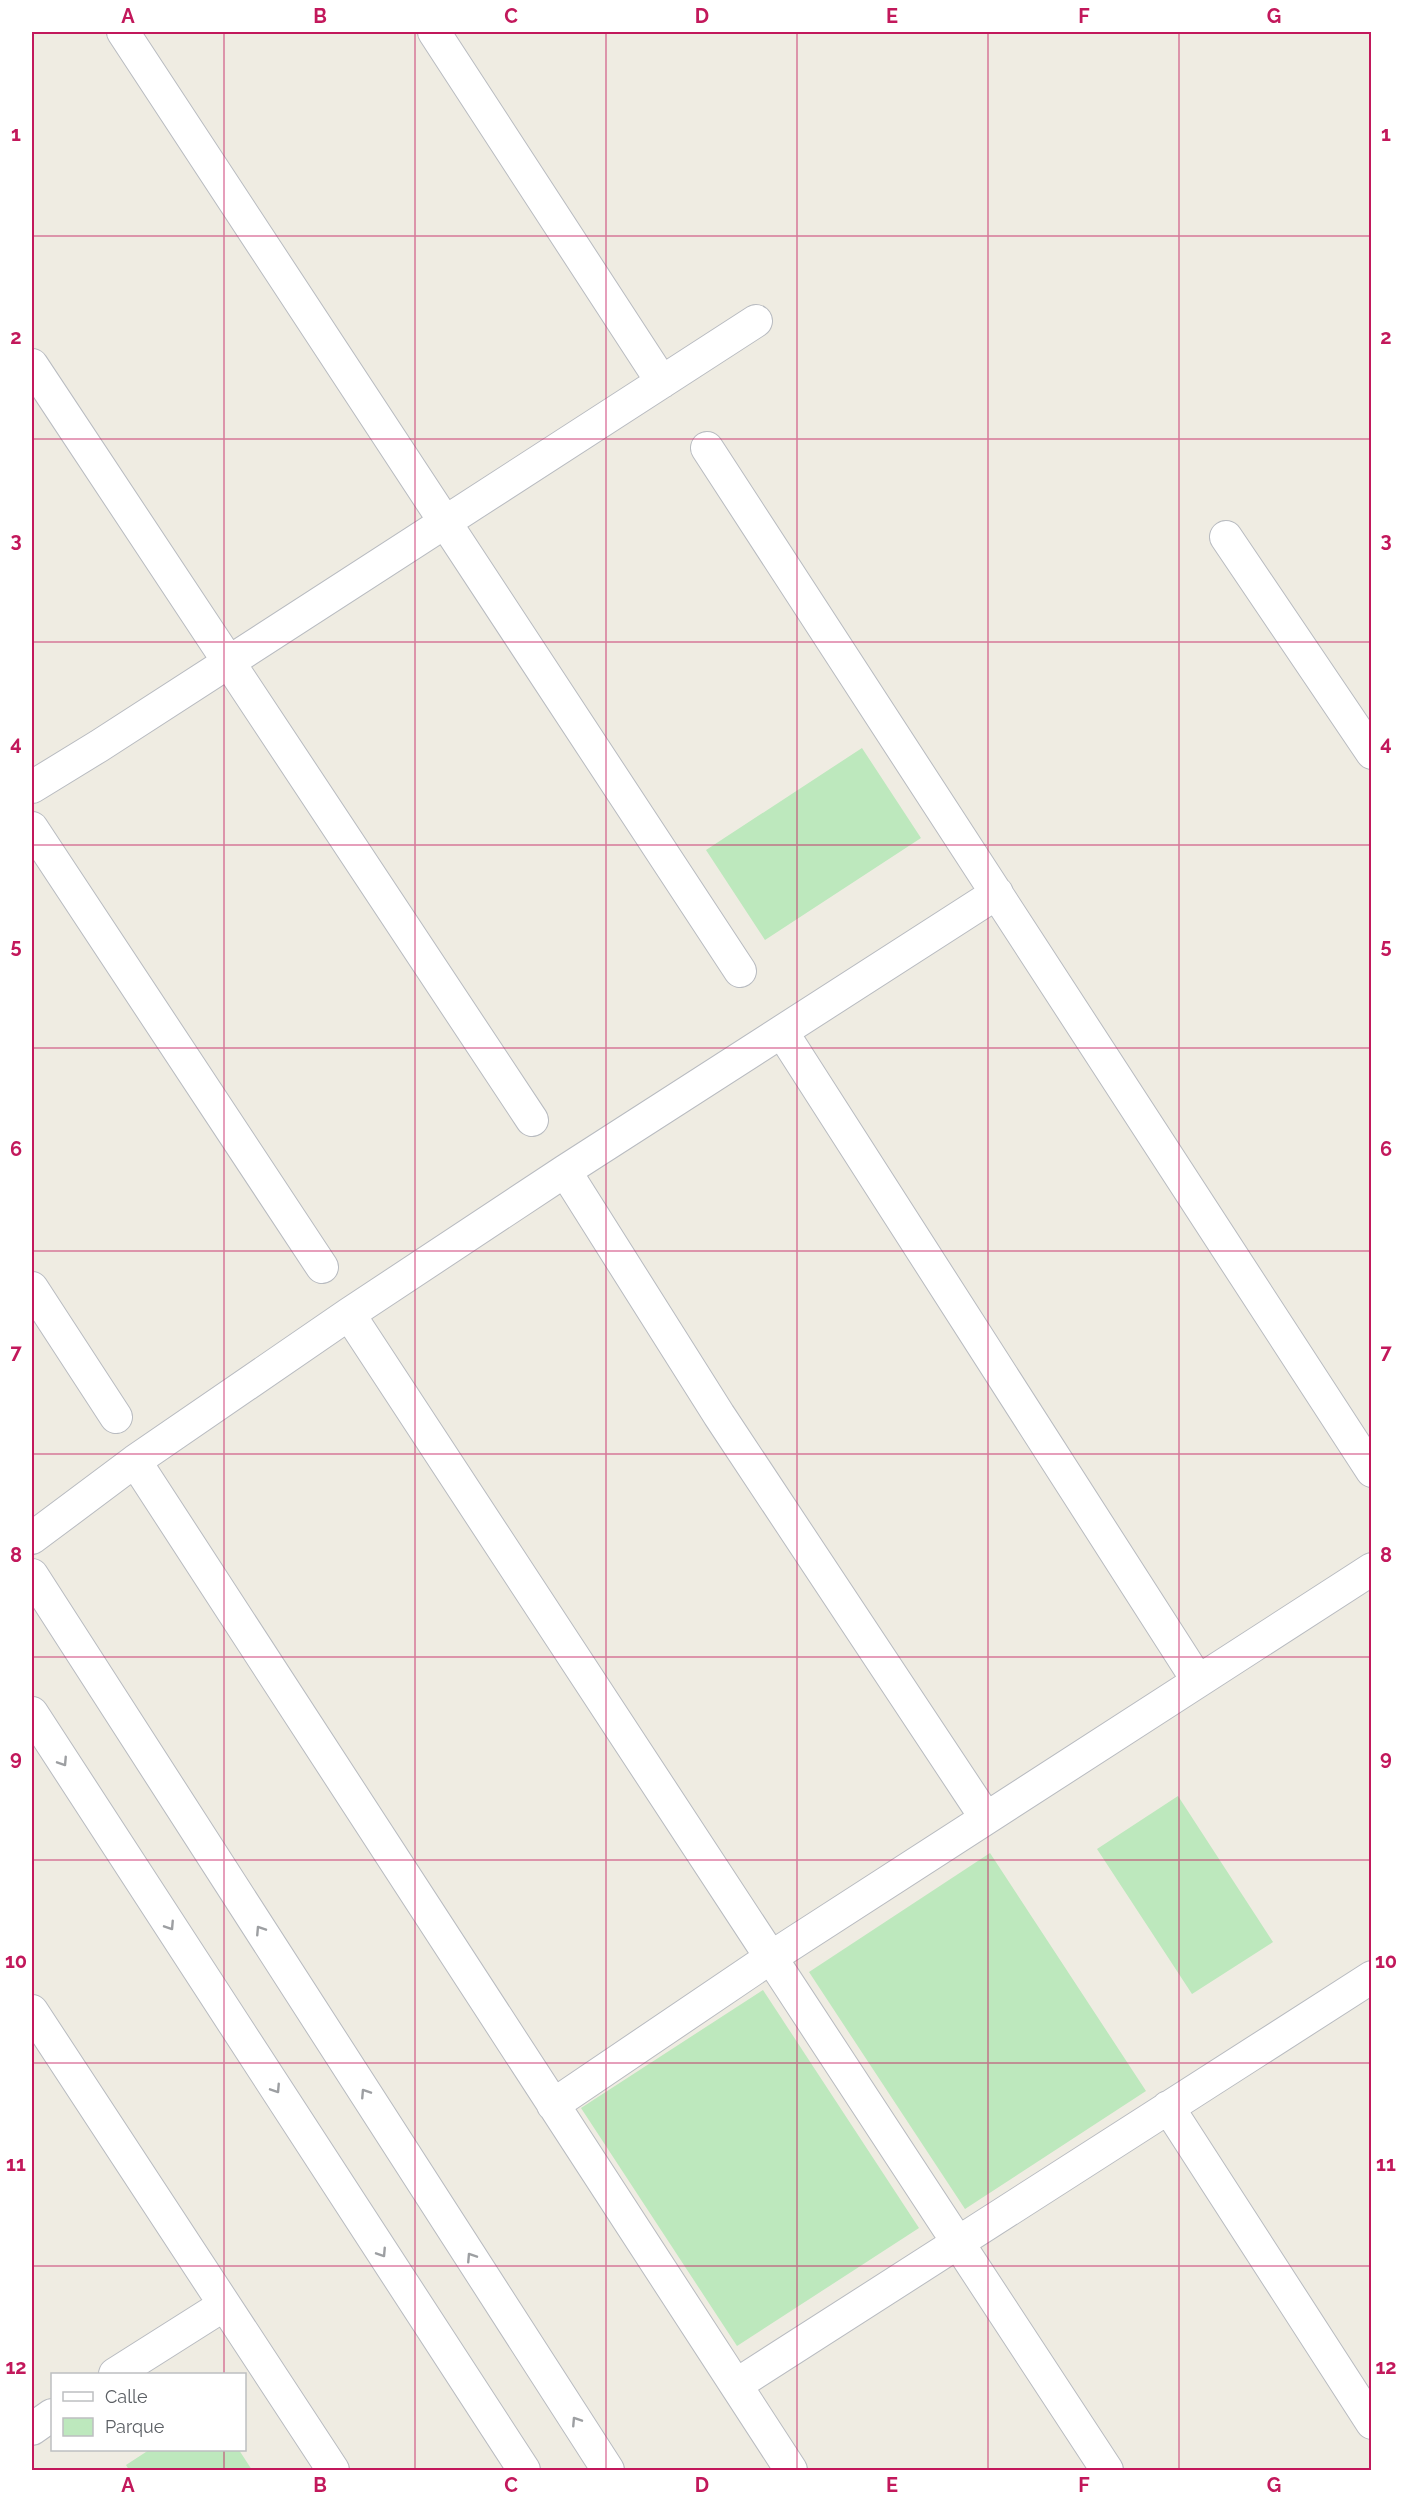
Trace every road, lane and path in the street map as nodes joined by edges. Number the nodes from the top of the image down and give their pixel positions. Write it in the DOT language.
graph roads {
  1 [pos="123,32"];
  2 [pos="434,32"];
  3 [pos="756,321"];
  4 [pos="32,365"];
  5 [pos="662,382"];
  6 [pos="707,448"];
  7 [pos="445,522"];
  8 [pos="1226,537"];
  9 [pos="228,662"];
  10 [pos="1371,753"];
  11 [pos="32,787"];
  12 [pos="32,828"];
  13 [pos="997,893"];
  14 [pos="740,970"];
  15 [pos="782,1032"];
  16 [pos="532,1120"];
  17 [pos="565,1172"];
  18 [pos="322,1267"];
  19 [pos="32,1288"];
  20 [pos="349,1314"];
  21 [pos="116,1417"];
  22 [pos="135,1461"];
  23 [pos="1371,1471"];
  24 [pos="32,1538"];
  25 [pos="1371,1569"];
  26 [pos="32,1575"];
  27 [pos="1198,1681"];
  28 [pos="32,1713"];
  29 [pos="986,1818"];
  30 [pos="770,1958"];
  31 [pos="1371,1977"];
  32 [pos="32,2011"];
  33 [pos="553,2105"];
  34 [pos="1168,2107"];
  35 [pos="957,2242"];
  36 [pos="224,2305"];
  37 [pos="117,2373"];
  38 [pos="736,2385"];
  39 [pos="51,2416"];
  40 [pos="1371,2423"];
  41 [pos="32,2428"];
  42 [pos="333,2470"];
  43 [pos="524,2470"];
  44 [pos="608,2470"];
  45 [pos="791,2470"];
  46 [pos="1107,2470"];
  1 -- 7 [label="street"];
  2 -- 5 [label="street"];
  3 -- 5 [label="street"];
  4 -- 9 [label="street"];
  5 -- 7 [label="street"];
  6 -- 13 [label="street"];
  7 -- 9 [label="street"];
  7 -- 14 [label="street"];
  8 -- 10 [label="street"];
  9 -- 11 [label="street"];
  9 -- 16 [label="street"];
  12 -- 18 [label="street"];
  13 -- 15 [label="street"];
  13 -- 23 [label="street"];
  15 -- 17 [label="street"];
  15 -- 27 [label="street"];
  17 -- 20 [label="street"];
  17 -- 29 [label="street"];
  19 -- 21 [label="street"];
  20 -- 22 [label="street"];
  20 -- 30 [label="street"];
  22 -- 24 [label="street"];
  22 -- 33 [label="street"];
  25 -- 27 [label="street"];
  44 -- 26 [label="street, one-way"];
  27 -- 29 [label="street"];
  28 -- 43 [label="street, one-way"];
  29 -- 30 [label="street"];
  30 -- 33 [label="street"];
  30 -- 35 [label="street"];
  31 -- 34 [label="street"];
  32 -- 36 [label="street"];
  33 -- 38 [label="street"];
  34 -- 35 [label="street"];
  34 -- 40 [label="street"];
  35 -- 38 [label="street"];
  35 -- 46 [label="street"];
  36 -- 37 [label="street"];
  36 -- 42 [label="street"];
  38 -- 45 [label="street"];
  39 -- 41 [label="street"];
}
